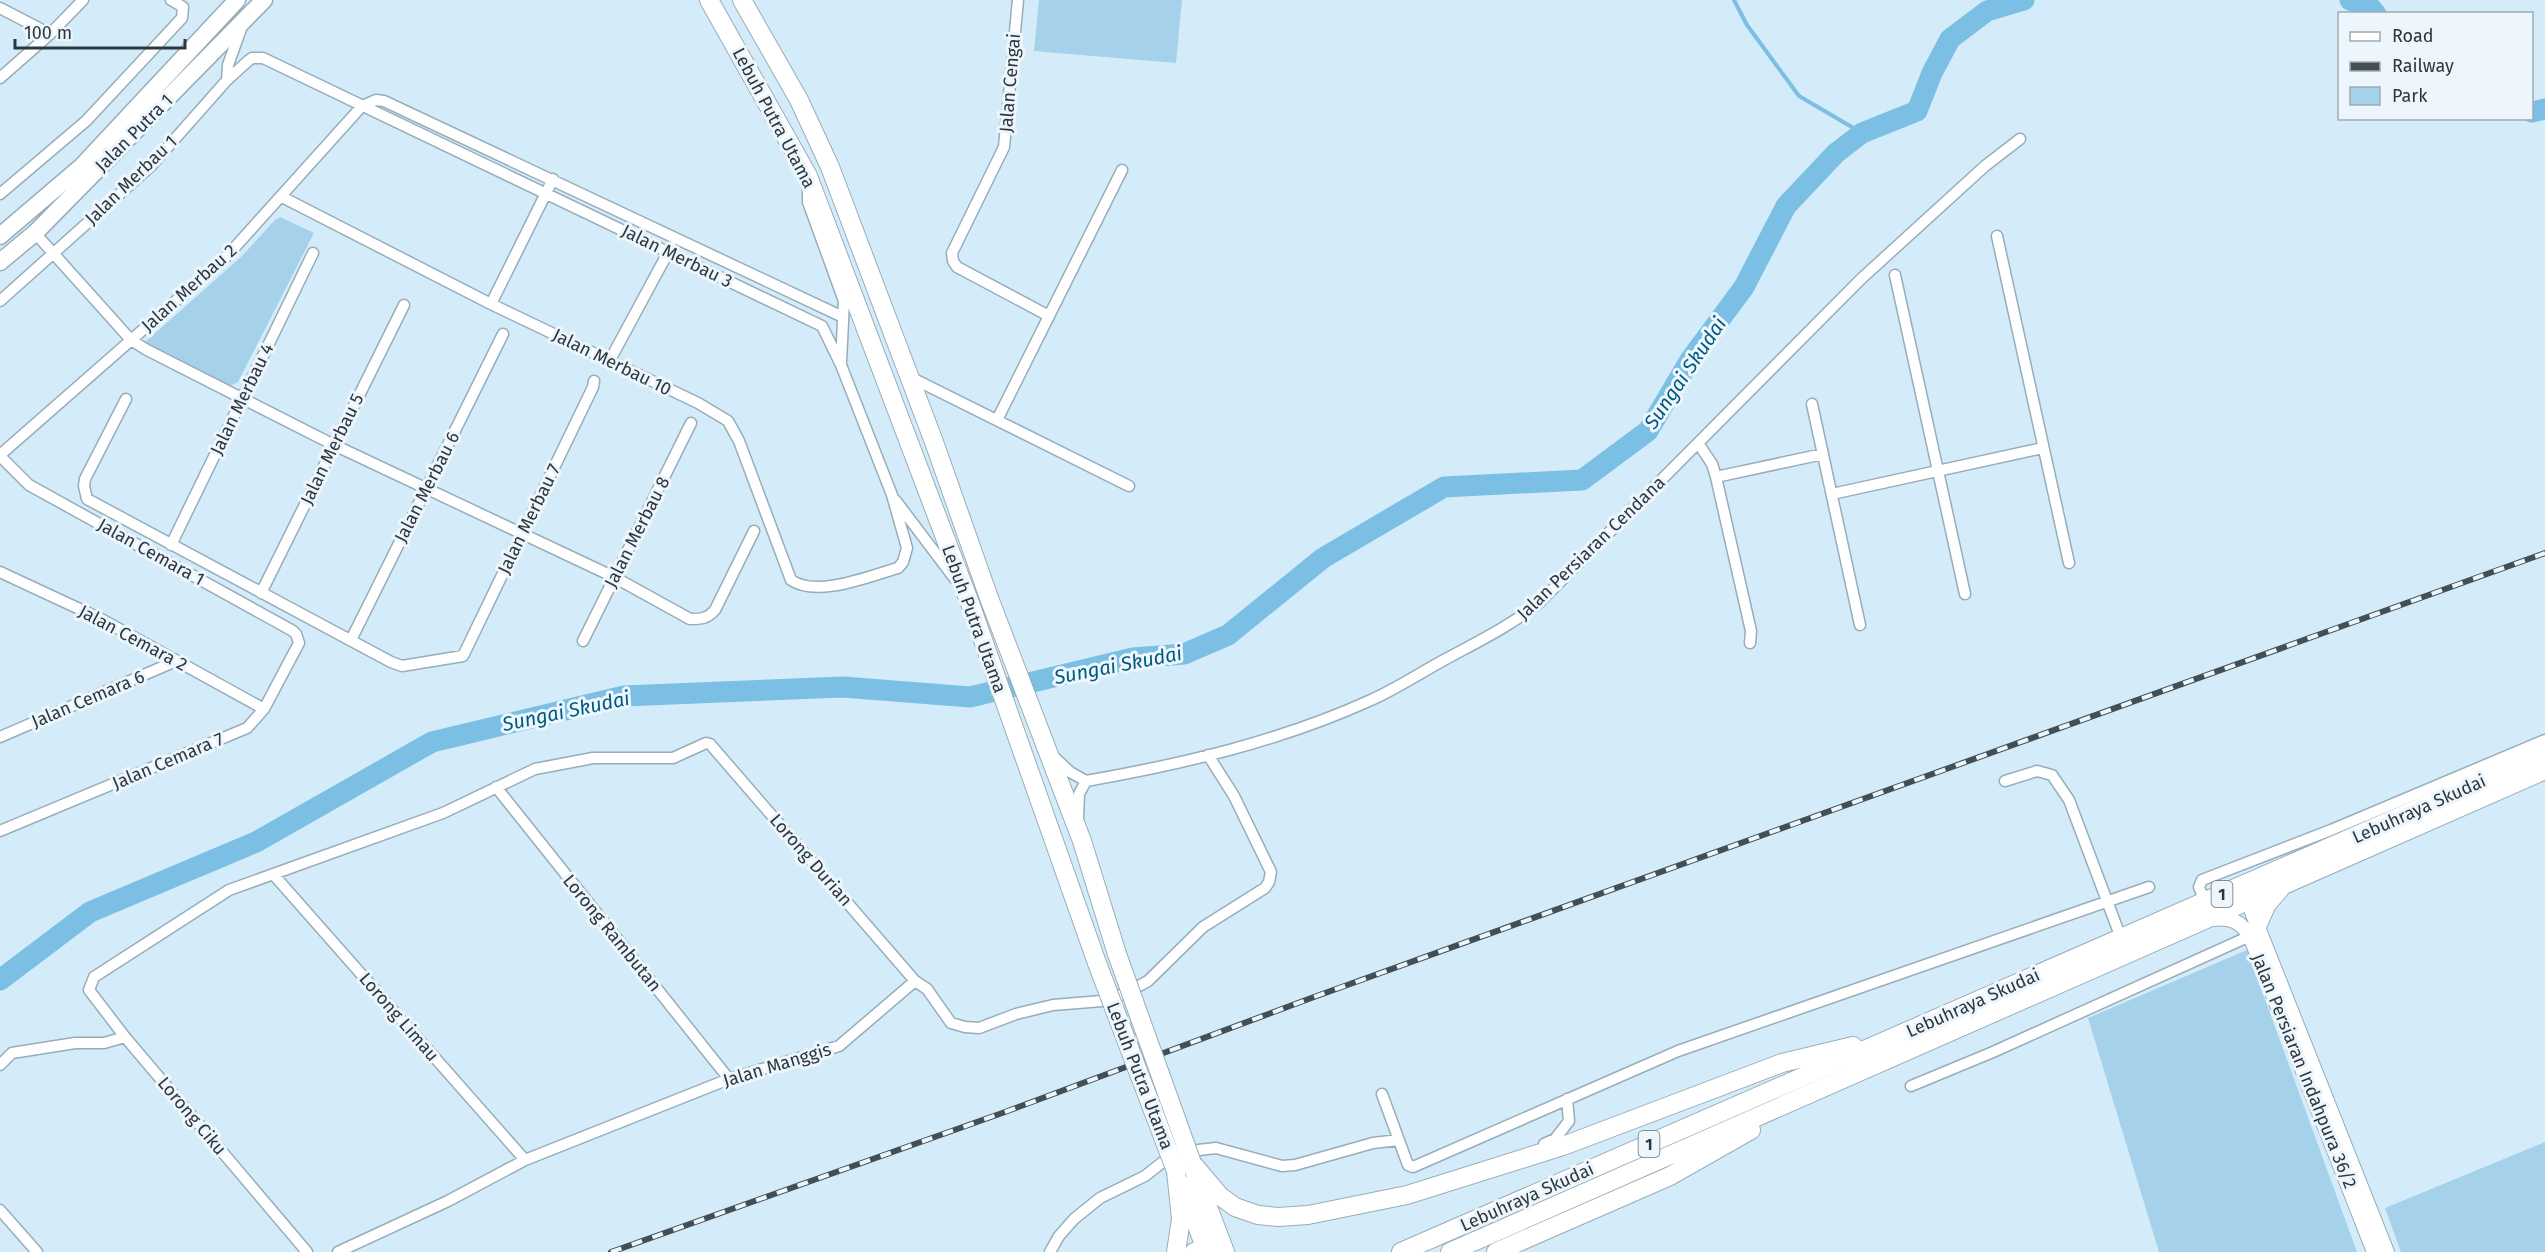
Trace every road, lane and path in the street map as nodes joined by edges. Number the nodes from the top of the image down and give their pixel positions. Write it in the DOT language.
graph roads {
  1 [pos="83,0"];
  2 [pos="171,0"];
  3 [pos="237,0"];
  4 [pos="264,0"];
  5 [pos="709,0"];
  6 [pos="742,0"];
  7 [pos="1018,0"];
  8 [pos="0,8"];
  9 [pos="245,21"];
  10 [pos="50,34"];
  11 [pos="258,57"];
  12 [pos="0,78"];
  13 [pos="227,80"];
  14 [pos="362,106"];
  15 [pos="2020,139"];
  16 [pos="1122,170"];
  17 [pos="808,176"];
  18 [pos="553,179"];
  19 [pos="546,193"];
  20 [pos="0,194"];
  21 [pos="282,197"];
  22 [pos="35,233"];
  23 [pos="0,236"];
  24 [pos="1997,236"];
  25 [pos="676,238"];
  26 [pos="52,252"];
  27 [pos="669,252"];
  28 [pos="314,253"];
  29 [pos="0,262"];
  30 [pos="1894,275"];
  31 [pos="0,301"];
  32 [pos="491,304"];
  33 [pos="404,305"];
  34 [pos="1049,316"];
  35 [pos="843,317"];
  36 [pos="503,334"];
  37 [pos="131,340"];
  38 [pos="610,360"];
  39 [pos="841,365"];
  40 [pos="910,377"];
  41 [pos="594,381"];
  42 [pos="243,398"];
  43 [pos="126,399"];
  44 [pos="1812,404"];
  45 [pos="997,420"];
  46 [pos="691,423"];
  47 [pos="1698,443"];
  48 [pos="334,445"];
  49 [pos="2043,448"];
  50 [pos="1823,454"];
  51 [pos="0,455"];
  52 [pos="1938,471"];
  53 [pos="1716,477"];
  54 [pos="1129,486"];
  55 [pos="426,488"];
  56 [pos="1832,494"];
  57 [pos="892,495"];
  58 [pos="754,531"];
  59 [pos="522,533"];
  60 [pos="171,545"];
  61 [pos="2069,563"];
  62 [pos="2,574"];
  63 [pos="614,577"];
  64 [pos="856,579"];
  65 [pos="261,593"];
  66 [pos="1965,594"];
  67 [pos="967,599"];
  68 [pos="1860,624"];
  69 [pos="351,640"];
  70 [pos="583,641"];
  71 [pos="1750,644"];
  72 [pos="297,648"];
  73 [pos="176,661"];
  74 [pos="264,709"];
  75 [pos="0,737"];
  76 [pos="1042,740"];
  77 [pos="2545,740"];
  78 [pos="2545,753"];
  79 [pos="1208,755"];
  80 [pos="2545,770"];
  81 [pos="1086,781"];
  82 [pos="2005,781"];
  83 [pos="496,787"];
  84 [pos="0,831"];
  85 [pos="1082,841"];
  86 [pos="273,874"];
  87 [pos="2283,886"];
  88 [pos="2149,887"];
  89 [pos="2107,901"];
  90 [pos="2248,902"];
  91 [pos="2206,910"];
  92 [pos="2182,912"];
  93 [pos="2254,931"];
  94 [pos="2121,938"];
  95 [pos="915,981"];
  96 [pos="1898,1035"];
  97 [pos="125,1037"];
  98 [pos="0,1065"];
  99 [pos="729,1079"];
  100 [pos="1839,1080"];
  101 [pos="1911,1086"];
  102 [pos="1382,1094"];
  103 [pos="1567,1100"];
  104 [pos="1399,1140"];
  105 [pos="525,1160"];
  106 [pos="1184,1167"];
  107 [pos="1454,1180"];
  108 [pos="0,1210"];
  109 [pos="1210,1249"];
  110 [pos="37,1252"];
  111 [pos="307,1252"];
  112 [pos="338,1252"];
  113 [pos="1050,1252"];
  114 [pos="1176,1252"];
  115 [pos="1401,1252"];
  116 [pos="1450,1252"];
  117 [pos="1496,1252"];
  118 [pos="2374,1252"];
  119 [pos="2387,1252"];
  1 -- 10 [label="street"];
  2 -- 20 [label="street"];
  3 -- 23 [label="main road, Jalan Putra 1"];
  4 -- 9 [label="main road, Jalan Putra 1"];
  5 -- 17 [label="main road, Lebuh Putra Utama"];
  6 -- 40 [label="main road, Lebuh Putra Utama"];
  7 -- 34 [label="street, Jalan Cengai"];
  8 -- 10 [label="street"];
  9 -- 13 [label="street"];
  9 -- 22 [label="main road, Jalan Putra 1"];
  10 -- 12 [label="street"];
  11 -- 13 [label="street, Jalan Merbau 1"];
  11 -- 14 [label="street, Jalan Merbau 3"];
  13 -- 26 [label="street, Jalan Merbau 1"];
  14 -- 18 [label="street"];
  14 -- 19 [label="street, Jalan Merbau 3"];
  14 -- 21 [label="street, Jalan Merbau 2"];
  15 -- 47 [label="street, Jalan Persiaran Cendana"];
  16 -- 34 [label="street"];
  17 -- 35 [label="street"];
  17 -- 67 [label="main road, Lebuh Putra Utama"];
  18 -- 19 [label="street"];
  18 -- 25 [label="street"];
  19 -- 27 [label="street, Jalan Merbau 3"];
  19 -- 32 [label="street"];
  21 -- 32 [label="street, Jalan Merbau 10"];
  21 -- 37 [label="street, Jalan Merbau 2"];
  22 -- 26 [label="street"];
  22 -- 29 [label="main road, Jalan Putra 1"];
  24 -- 49 [label="street"];
  25 -- 27 [label="street"];
  25 -- 35 [label="street"];
  26 -- 31 [label="street, Jalan Merbau 1"];
  26 -- 37 [label="street"];
  27 -- 38 [label="street"];
  27 -- 39 [label="street, Jalan Merbau 3"];
  28 -- 42 [label="street, Jalan Merbau 4"];
  30 -- 52 [label="street"];
  32 -- 38 [label="street, Jalan Merbau 10"];
  33 -- 48 [label="street, Jalan Merbau 5"];
  34 -- 45 [label="street"];
  35 -- 39 [label="street"];
  36 -- 55 [label="street, Jalan Merbau 6"];
  37 -- 42 [label="street"];
  37 -- 51 [label="street, Jalan Merbau 2"];
  38 -- 64 [label="street, Jalan Merbau 10"];
  39 -- 57 [label="street, Jalan Merbau 3"];
  40 -- 45 [label="street"];
  40 -- 76 [label="main road, Lebuh Putra Utama"];
  41 -- 59 [label="street, Jalan Merbau 7"];
  42 -- 48 [label="street"];
  42 -- 60 [label="street, Jalan Merbau 4"];
  43 -- 60 [label="street"];
  44 -- 50 [label="street"];
  45 -- 54 [label="street"];
  46 -- 63 [label="street, Jalan Merbau 8"];
  47 -- 53 [label="street"];
  47 -- 79 [label="street, Jalan Persiaran Cendana"];
  48 -- 55 [label="street"];
  48 -- 65 [label="street, Jalan Merbau 5"];
  49 -- 52 [label="street"];
  49 -- 61 [label="street"];
  50 -- 53 [label="street"];
  50 -- 56 [label="street"];
  51 -- 72 [label="street, Jalan Cemara 1"];
  52 -- 56 [label="street"];
  52 -- 66 [label="street"];
  53 -- 71 [label="street"];
  55 -- 59 [label="street"];
  55 -- 69 [label="street, Jalan Merbau 6"];
  56 -- 68 [label="street"];
  57 -- 64 [label="street, Jalan Merbau 3"];
  57 -- 67 [label="street"];
  58 -- 63 [label="street"];
  59 -- 63 [label="street"];
  59 -- 69 [label="street, Jalan Merbau 7"];
  60 -- 65 [label="street"];
  62 -- 73 [label="street, Jalan Cemara 2"];
  63 -- 70 [label="street, Jalan Merbau 8"];
  65 -- 69 [label="street"];
  67 -- 106 [label="main road, Lebuh Putra Utama, bridge"];
  72 -- 74 [label="street, Jalan Cemara 7"];
  73 -- 74 [label="street, Jalan Cemara 2"];
  73 -- 75 [label="street, Jalan Cemara 6"];
  74 -- 84 [label="street, Jalan Cemara 7"];
  76 -- 81 [label="street"];
  76 -- 85 [label="main road, Lebuh Putra Utama"];
  77 -- 91 [label="street"];
  78 -- 91 [label="main road, Lebuhraya Skudai / 1"];
  79 -- 81 [label="street, Jalan Persiaran Cendana"];
  79 -- 95 [label="street"];
  80 -- 87 [label="main road, Lebuhraya Skudai / 1"];
  81 -- 85 [label="street"];
  82 -- 89 [label="street"];
  83 -- 86 [label="street"];
  83 -- 95 [label="street, Lorong Durian"];
  83 -- 99 [label="street, Lorong Rambutan"];
  85 -- 106 [label="main road, Lebuh Putra Utama, bridge"];
  86 -- 97 [label="street, Lorong Ciku"];
  86 -- 105 [label="street, Lorong Limau"];
  87 -- 90 [label="main road, Lebuhraya Skudai / 1"];
  87 -- 93 [label="main road"];
  88 -- 89 [label="street"];
  89 -- 94 [label="street"];
  89 -- 103 [label="street"];
  90 -- 91 [label="main road, Lebuhraya Skudai / 1"];
  90 -- 92 [label="street"];
  90 -- 93 [label="street, Jalan Persiaran Indahpura 36/2"];
  91 -- 92 [label="main road, Lebuhraya Skudai / 1"];
  91 -- 93 [label="street, Jalan Persiaran Indahpura 36/2"];
  91 -- 100 [label="main road, Lebuhraya Skudai / 1"];
  92 -- 94 [label="main road, Lebuhraya Skudai / 1"];
  93 -- 101 [label="street"];
  93 -- 118 [label="street, Jalan Persiaran Indahpura 36/2"];
  93 -- 119 [label="street, Jalan Persiaran Indahpura 36/2"];
  94 -- 96 [label="main road, Lebuhraya Skudai / 1"];
  95 -- 99 [label="street, Jalan Manggis"];
  96 -- 107 [label="main road"];
  96 -- 115 [label="main road, Lebuhraya Skudai / 1"];
  97 -- 98 [label="street"];
  97 -- 111 [label="street, Lorong Ciku"];
  99 -- 105 [label="street, Jalan Manggis"];
  100 -- 116 [label="main road, 1"];
  100 -- 117 [label="main road"];
  102 -- 104 [label="street"];
  103 -- 104 [label="street"];
  103 -- 107 [label="street"];
  104 -- 113 [label="street"];
  105 -- 112 [label="street, Jalan Manggis"];
  106 -- 107 [label="main road"];
  106 -- 109 [label="main road, Lebuh Putra Utama"];
  106 -- 114 [label="main road"];
  108 -- 110 [label="street"];
}
